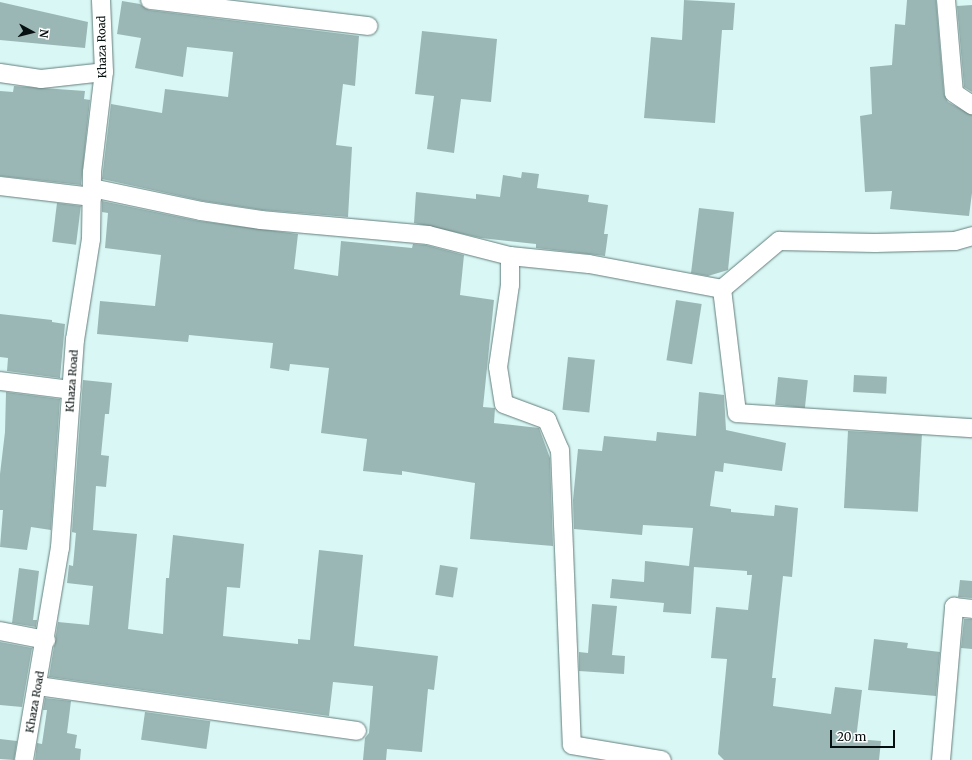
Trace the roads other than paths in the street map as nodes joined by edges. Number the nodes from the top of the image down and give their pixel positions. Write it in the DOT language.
graph roads {
  1 [pos="101,0"];
  2 [pos="150,0"];
  3 [pos="946,0"];
  4 [pos="368,26"];
  5 [pos="104,72"];
  6 [pos="0,73"];
  7 [pos="972,105"];
  8 [pos="0,186"];
  9 [pos="92,192"];
  10 [pos="972,236"];
  11 [pos="510,256"];
  12 [pos="722,289"];
  13 [pos="0,381"];
  14 [pos="71,390"];
  15 [pos="972,428"];
  16 [pos="972,609"];
  17 [pos="0,632"];
  18 [pos="46,640"];
  19 [pos="38,686"];
  20 [pos="357,731"];
  21 [pos="24,760"];
  22 [pos="662,760"];
  23 [pos="941,760"];
  1 -- 5 [label="street, Khaza Road"];
  2 -- 4 [label="street"];
  3 -- 7 [label="street"];
  5 -- 6 [label="street"];
  5 -- 9 [label="street, Khaza Road"];
  8 -- 9 [label="street"];
  9 -- 11 [label="street"];
  9 -- 14 [label="street, Khaza Road"];
  10 -- 12 [label="street"];
  11 -- 12 [label="street"];
  11 -- 22 [label="street"];
  12 -- 15 [label="street"];
  13 -- 14 [label="street"];
  14 -- 18 [label="street, Khaza Road"];
  16 -- 23 [label="street"];
  17 -- 18 [label="street"];
  18 -- 19 [label="street, Khaza Road"];
  19 -- 20 [label="street"];
  19 -- 21 [label="street, Khaza Road"];
}
